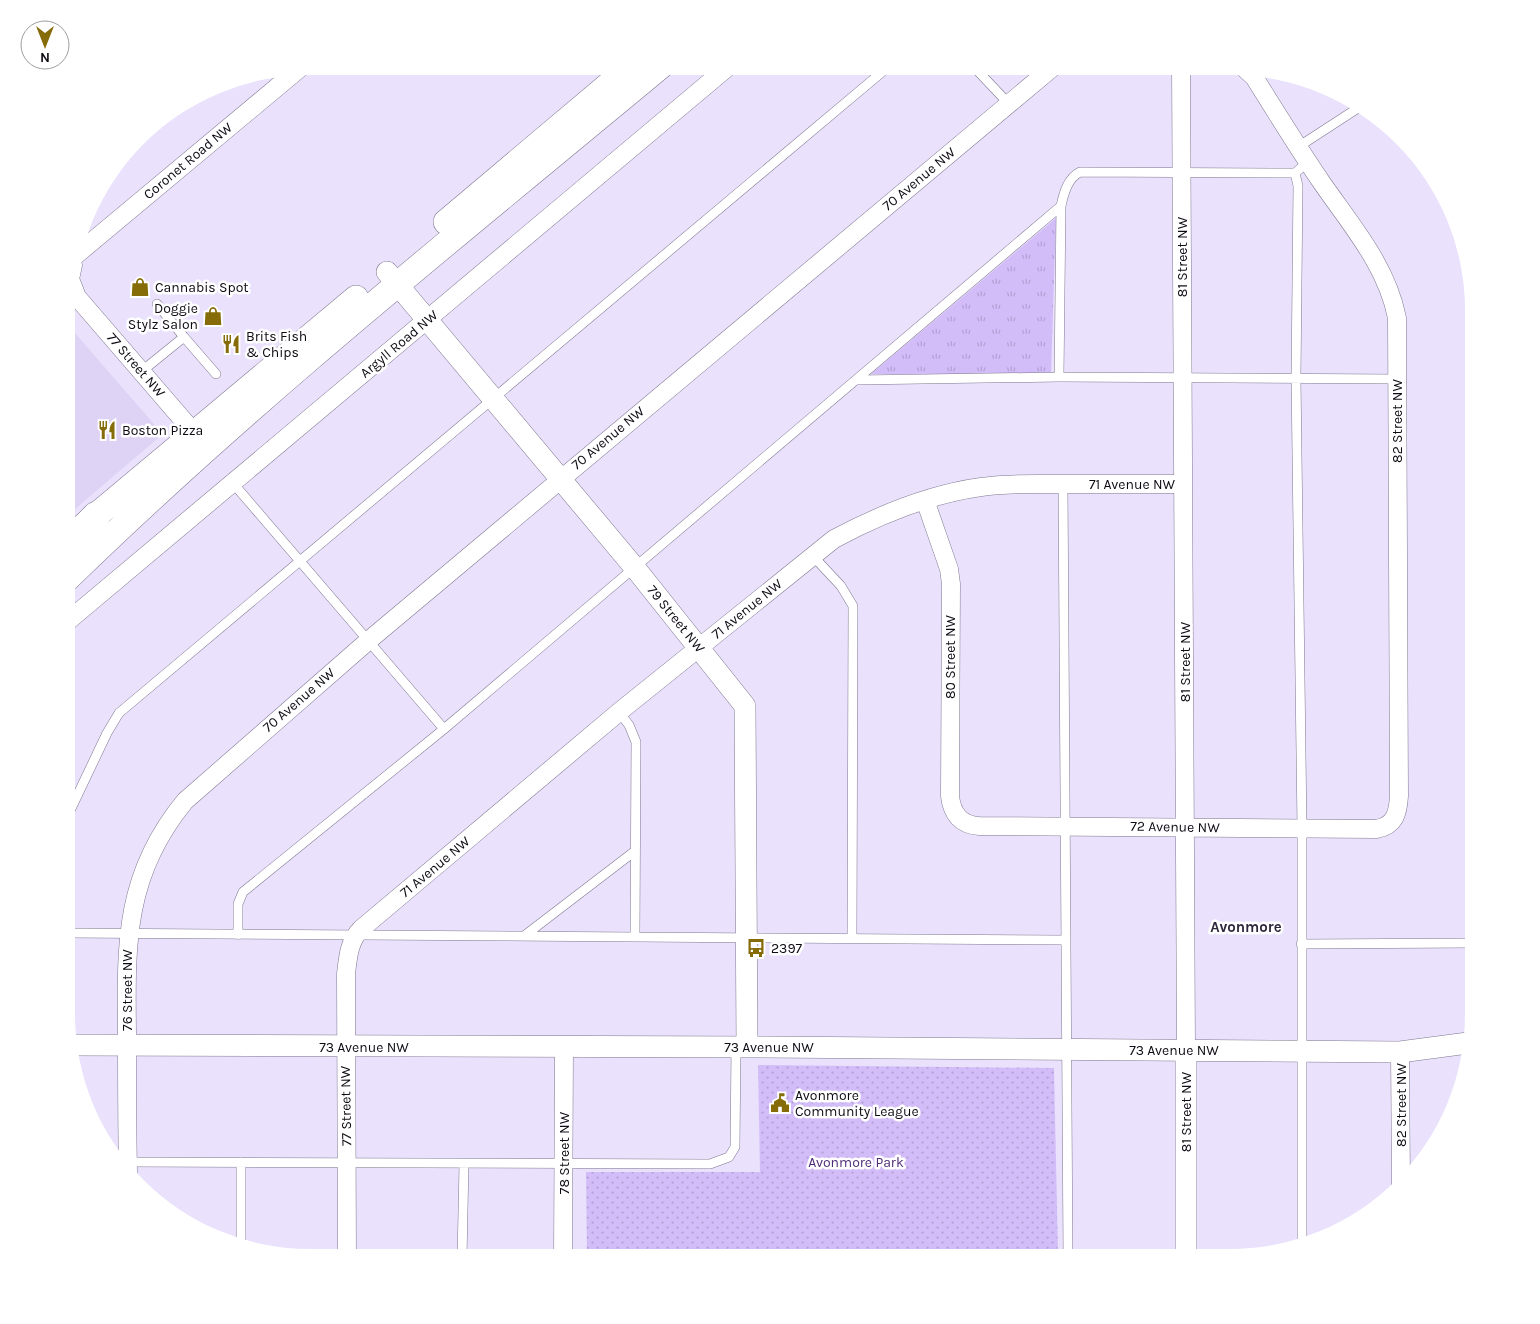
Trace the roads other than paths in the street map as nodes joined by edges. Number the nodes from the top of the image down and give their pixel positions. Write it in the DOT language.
graph roads {
  1 [pos="622,75"];
  2 [pos="649,75"];
  3 [pos="718,75"];
  4 [pos="878,75"];
  5 [pos="982,75"];
  6 [pos="1044,75"];
  7 [pos="1181,75"];
  8 [pos="290,76"];
  9 [pos="1253,76"];
  10 [pos="1009,104"];
  11 [pos="1354,110"];
  12 [pos="1298,147"];
  13 [pos="1301,168"];
  14 [pos="1181,173"];
  15 [pos="1061,206"];
  16 [pos="83,249"];
  17 [pos="392,279"];
  18 [pos="76,293"];
  19 [pos="157,304"];
  20 [pos="427,320"];
  21 [pos="184,337"];
  22 [pos="142,371"];
  23 [pos="216,374"];
  24 [pos="1059,377"];
  25 [pos="1183,378"];
  26 [pos="1296,378"];
  27 [pos="1397,379"];
  28 [pos="858,380"];
  29 [pos="493,397"];
  30 [pos="201,441"];
  31 [pos="561,478"];
  32 [pos="232,482"];
  33 [pos="1064,484"];
  34 [pos="1183,484"];
  35 [pos="925,500"];
  36 [pos="96,516"];
  37 [pos="75,533"];
  38 [pos="75,538"];
  39 [pos="812,554"];
  40 [pos="300,560"];
  41 [pos="635,568"];
  42 [pos="75,571"];
  43 [pos="75,615"];
  44 [pos="368,641"];
  45 [pos="699,648"];
  46 [pos="619,712"];
  47 [pos="444,730"];
  48 [pos="75,800"];
  49 [pos="956,816"];
  50 [pos="171,818"];
  51 [pos="1394,820"];
  52 [pos="1065,826"];
  53 [pos="1186,828"];
  54 [pos="1302,828"];
  55 [pos="635,851"];
  56 [pos="75,933"];
  57 [pos="357,933"];
  58 [pos="128,934"];
  59 [pos="238,935"];
  60 [pos="524,936"];
  61 [pos="635,937"];
  62 [pos="748,937"];
  63 [pos="852,938"];
  64 [pos="1064,940"];
  65 [pos="1465,943"];
  66 [pos="1301,944"];
  67 [pos="1463,1044"];
  68 [pos="77,1045"];
  69 [pos="127,1045"];
  70 [pos="345,1047"];
  71 [pos="742,1047"];
  72 [pos="564,1048"];
  73 [pos="1068,1049"];
  74 [pos="1186,1050"];
  75 [pos="1302,1050"];
  76 [pos="1400,1052"];
  77 [pos="125,1158"];
  78 [pos="241,1162"];
  79 [pos="347,1163"];
  80 [pos="464,1164"];
  81 [pos="563,1164"];
  82 [pos="130,1165"];
  83 [pos="1401,1175"];
  84 [pos="1302,1238"];
  85 [pos="241,1239"];
  86 [pos="347,1249"];
  87 [pos="462,1249"];
  88 [pos="563,1249"];
  89 [pos="1068,1249"];
  90 [pos="1186,1249"];
  1 -- 17 [label="main road"];
  2 -- 17 [label="main road"];
  3 -- 20 [label="street, Argyll Road NW"];
  4 -- 29 [label="lane"];
  5 -- 10 [label="lane"];
  6 -- 10 [label="street, 70 Avenue NW"];
  7 -- 14 [label="street, 81 Street NW"];
  8 -- 16 [label="street, Coronet Road NW"];
  9 -- 12 [label="street, 82 Street NW"];
  10 -- 31 [label="street, 70 Avenue NW"];
  11 -- 12 [label="lane"];
  12 -- 13 [label="street, 82 Street NW"];
  13 -- 14 [label="lane"];
  13 -- 26 [label="lane"];
  13 -- 27 [label="street, 82 Street NW"];
  14 -- 15 [label="lane"];
  14 -- 25 [label="street, 81 Street NW"];
  15 -- 24 [label="lane"];
  15 -- 28 [label="lane"];
  17 -- 20 [label="street, 79 Street NW"];
  17 -- 30 [label="main road"];
  18 -- 22 [label="street, 77 Street NW"];
  19 -- 21 [label="lane"];
  20 -- 29 [label="street, 79 Street NW"];
  20 -- 32 [label="street, Argyll Road NW"];
  21 -- 22 [label="lane"];
  21 -- 23 [label="lane"];
  22 -- 30 [label="street, 77 Street NW"];
  24 -- 25 [label="lane"];
  24 -- 28 [label="lane"];
  25 -- 26 [label="lane"];
  25 -- 34 [label="street, 81 Street NW"];
  26 -- 27 [label="lane"];
  26 -- 54 [label="lane"];
  27 -- 51 [label="street, 82 Street NW"];
  28 -- 41 [label="lane"];
  29 -- 31 [label="street, 79 Street NW"];
  29 -- 40 [label="lane"];
  30 -- 36 [label="main road"];
  30 -- 42 [label="main road"];
  31 -- 41 [label="street, 79 Street NW"];
  31 -- 44 [label="street, 70 Avenue NW"];
  32 -- 40 [label="lane"];
  32 -- 43 [label="street, Argyll Road NW"];
  33 -- 34 [label="street, 71 Avenue NW"];
  33 -- 35 [label="street, 71 Avenue NW"];
  33 -- 52 [label="lane"];
  34 -- 53 [label="street, 81 Street NW"];
  35 -- 39 [label="street, 71 Avenue NW"];
  35 -- 49 [label="street, 80 Street NW"];
  36 -- 37 [label="main road"];
  36 -- 38 [label="main road"];
  39 -- 45 [label="street, 71 Avenue NW"];
  39 -- 63 [label="lane"];
  40 -- 44 [label="lane"];
  40 -- 48 [label="lane"];
  41 -- 45 [label="street, 79 Street NW"];
  41 -- 47 [label="lane"];
  44 -- 47 [label="lane"];
  44 -- 50 [label="street, 70 Avenue NW"];
  45 -- 46 [label="street, 71 Avenue NW"];
  45 -- 62 [label="street, 79 Street NW"];
  46 -- 55 [label="lane"];
  46 -- 57 [label="street, 71 Avenue NW"];
  47 -- 59 [label="lane"];
  49 -- 52 [label="street, 72 Avenue NW"];
  50 -- 58 [label="street, 76 Street NW"];
  51 -- 54 [label="street, 72 Avenue NW"];
  52 -- 53 [label="street, 72 Avenue NW"];
  52 -- 64 [label="lane"];
  53 -- 54 [label="street, 72 Avenue NW"];
  53 -- 74 [label="street, 81 Street NW"];
  54 -- 66 [label="lane"];
  55 -- 60 [label="lane"];
  55 -- 61 [label="lane"];
  56 -- 58 [label="lane"];
  57 -- 59 [label="lane"];
  57 -- 60 [label="lane"];
  57 -- 70 [label="street, 77 Street NW"];
  58 -- 59 [label="lane"];
  58 -- 69 [label="street, 76 Street NW"];
  60 -- 61 [label="lane"];
  61 -- 62 [label="lane"];
  62 -- 63 [label="lane"];
  62 -- 71 [label="street, 79 Street NW"];
  63 -- 64 [label="lane"];
  64 -- 73 [label="lane"];
  65 -- 66 [label="lane"];
  66 -- 75 [label="lane"];
  67 -- 76 [label="street, 73 Avenue NW"];
  68 -- 69 [label="street, 73 Avenue NW"];
  69 -- 70 [label="street, 73 Avenue NW"];
  69 -- 77 [label="street, 76 Street NW"];
  70 -- 72 [label="street, 73 Avenue NW"];
  70 -- 79 [label="street, 77 Street NW"];
  71 -- 72 [label="street, 73 Avenue NW"];
  71 -- 73 [label="street, 73 Avenue NW"];
  71 -- 81 [label="lane"];
  72 -- 81 [label="street, 78 Street NW"];
  73 -- 74 [label="street, 73 Avenue NW"];
  73 -- 89 [label="lane"];
  74 -- 75 [label="street, 73 Avenue NW"];
  74 -- 90 [label="street, 81 Street NW"];
  75 -- 76 [label="street, 73 Avenue NW"];
  75 -- 84 [label="lane"];
  76 -- 83 [label="street, 82 Street NW"];
  78 -- 79 [label="lane"];
  78 -- 82 [label="lane"];
  78 -- 85 [label="lane"];
  79 -- 80 [label="lane"];
  79 -- 86 [label="street, 77 Street NW"];
  80 -- 81 [label="lane"];
  80 -- 87 [label="lane"];
  81 -- 88 [label="street, 78 Street NW"];
}
